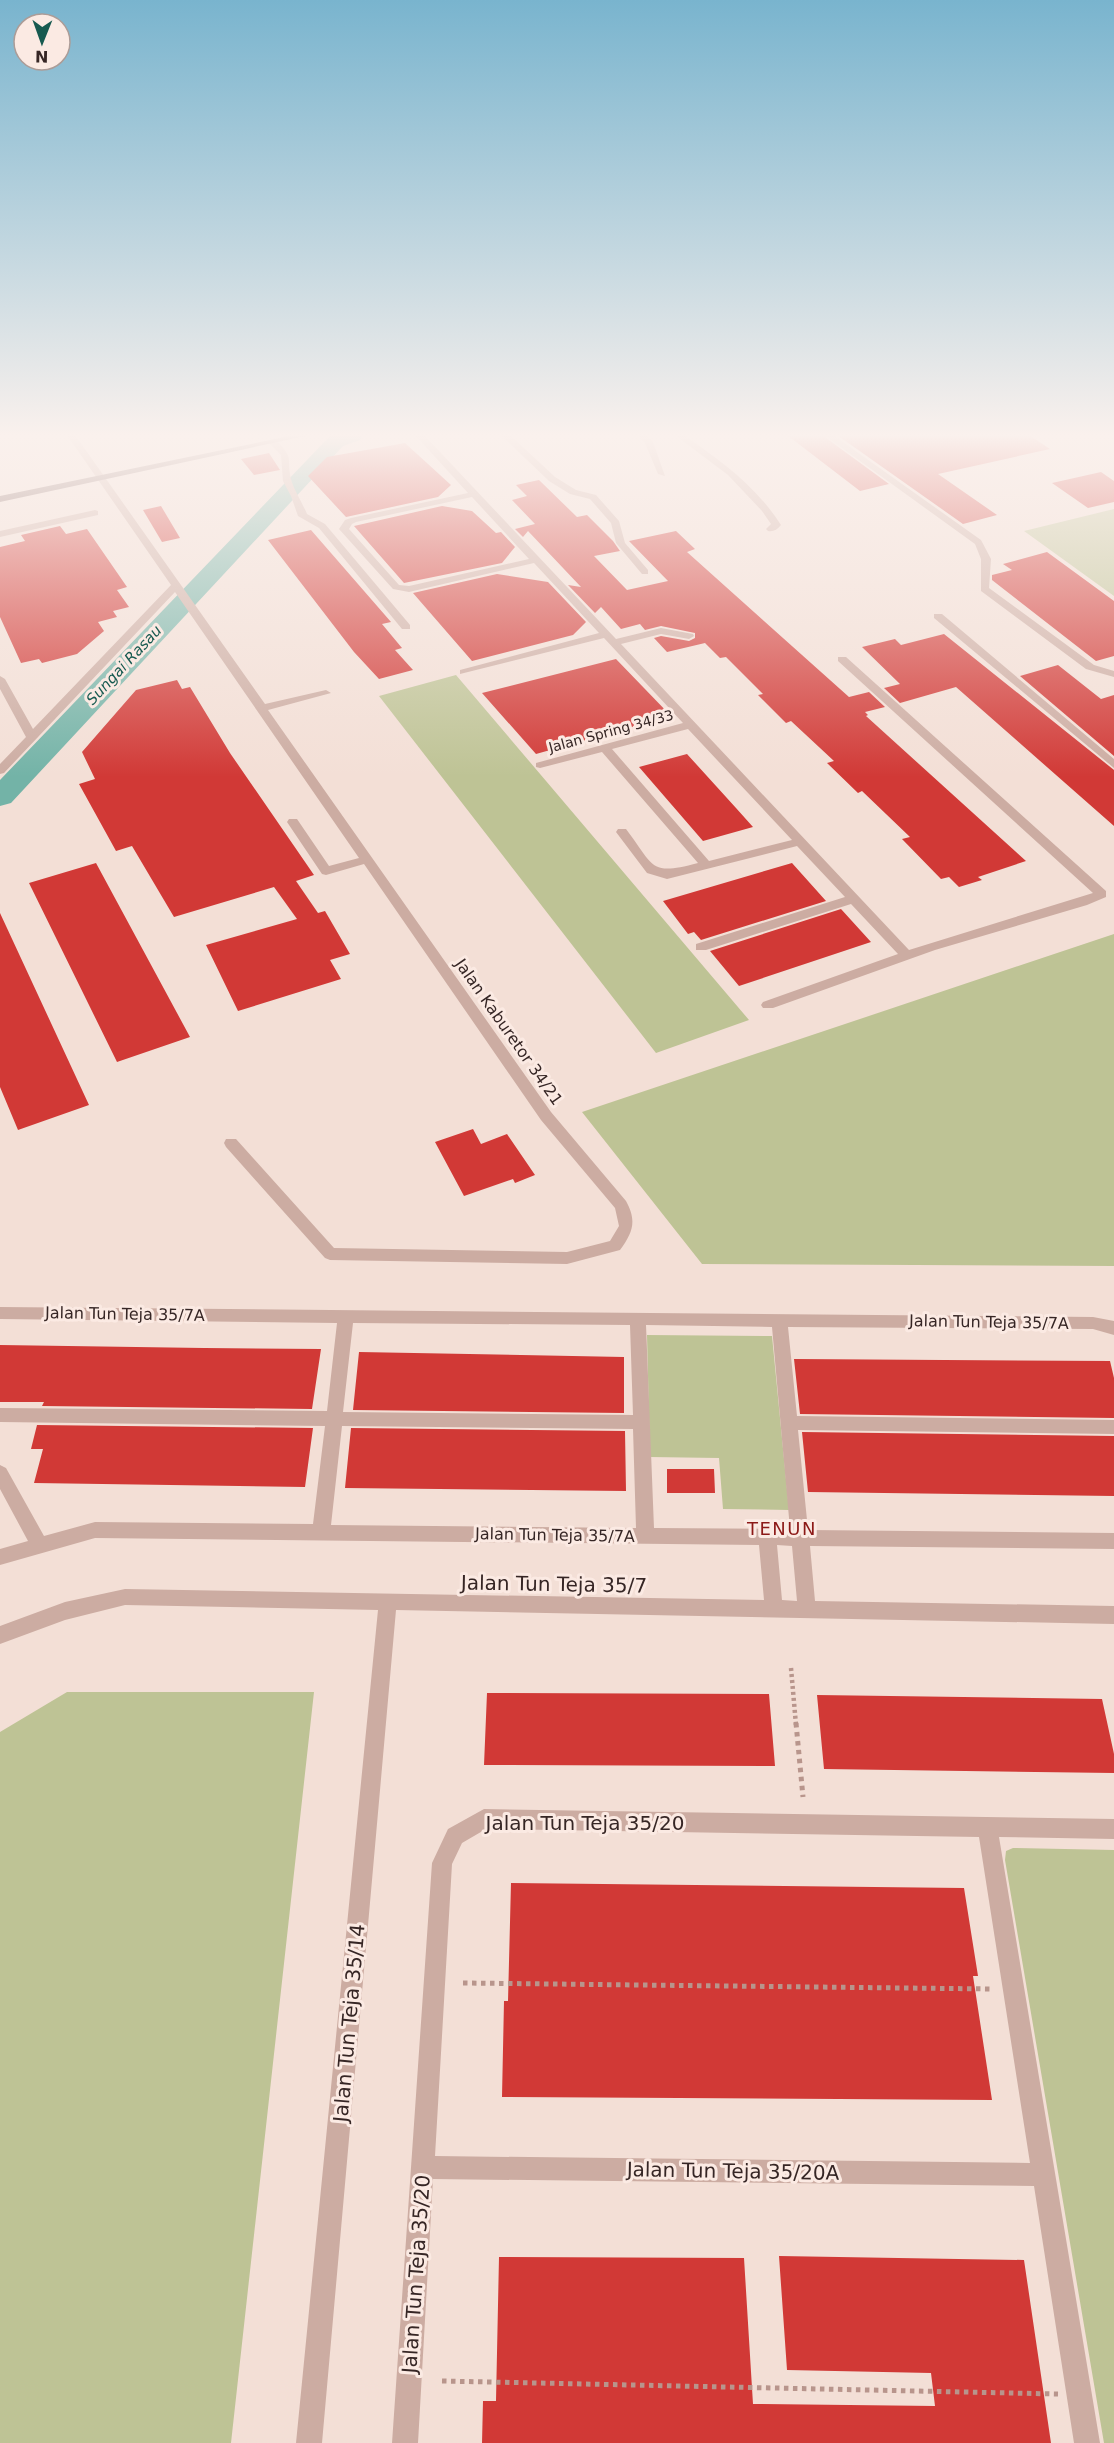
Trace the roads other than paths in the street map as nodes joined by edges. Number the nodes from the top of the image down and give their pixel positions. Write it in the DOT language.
graph roads {
  1 [pos="149,549"];
  2 [pos="341,549"];
  3 [pos="362,549"];
  4 [pos="526,549"];
  5 [pos="626,549"];
  6 [pos="984,549"];
  7 [pos="536,560"];
  8 [pos="645,572"];
  9 [pos="175,586"];
  10 [pos="938,616"];
  11 [pos="406,627"];
  12 [pos="689,636"];
  13 [pos="609,639"];
  14 [pos="842,659"];
  15 [pos="465,672"];
  16 [pos="1114,674"];
  17 [pos="0,679"];
  18 [pos="326,693"];
  19 [pos="263,708"];
  20 [pos="689,724"];
  21 [pos="32,737"];
  22 [pos="605,748"];
  23 [pos="540,765"];
  24 [pos="1114,765"];
  25 [pos="0,771"];
  26 [pos="293,822"];
  27 [pos="622,832"];
  28 [pos="800,842"];
  29 [pos="368,859"];
  30 [pos="707,866"];
  31 [pos="1108,894"];
  32 [pos="855,898"];
  33 [pos="701,948"];
  34 [pos="907,956"];
  35 [pos="768,1005"];
  36 [pos="231,1143"];
  37 [pos="0,1312"];
  38 [pos="346,1316"];
  39 [pos="638,1319"];
  40 [pos="779,1320"];
  41 [pos="1114,1328"];
  42 [pos="0,1415"];
  43 [pos="334,1419"];
  44 [pos="641,1422"];
  45 [pos="790,1423"];
  46 [pos="1114,1427"];
  47 [pos="0,1473"];
  48 [pos="321,1533"];
  49 [pos="645,1536"];
  50 [pos="767,1537"];
  51 [pos="800,1538"];
  52 [pos="1114,1541"];
  53 [pos="40,1546"];
  54 [pos="0,1557"];
  55 [pos="388,1604"];
  56 [pos="774,1609"];
  57 [pos="807,1610"];
  58 [pos="1114,1615"];
  59 [pos="0,1635"];
  60 [pos="987,1827"];
  61 [pos="1114,1829"];
  62 [pos="423,2167"];
  63 [pos="1044,2175"];
  64 [pos="309,2443"];
  65 [pos="405,2443"];
  66 [pos="1087,2443"];
  1 -- 9 [label="street, Jalan Kaburetor 34/21"];
  2 -- 11 [label="street"];
  3 -- 7 [label="street"];
  4 -- 7 [label="street"];
  5 -- 8 [label="street"];
  6 -- 16 [label="street"];
  7 -- 13 [label="street"];
  9 -- 19 [label="street, Jalan Kaburetor 34/21"];
  9 -- 21 [label="street"];
  10 -- 24 [label="street"];
  12 -- 13 [label="street"];
  13 -- 15 [label="street"];
  13 -- 20 [label="street"];
  14 -- 31 [label="street"];
  17 -- 21 [label="street"];
  18 -- 19 [label="street"];
  19 -- 29 [label="street, Jalan Kaburetor 34/21"];
  20 -- 22 [label="street, Jalan Spring 34/33"];
  20 -- 28 [label="street"];
  21 -- 25 [label="street"];
  22 -- 23 [label="street, Jalan Spring 34/33"];
  22 -- 30 [label="street"];
  26 -- 29 [label="street"];
  27 -- 30 [label="street"];
  28 -- 30 [label="street"];
  28 -- 32 [label="street"];
  29 -- 36 [label="street, Jalan Kaburetor 34/21"];
  31 -- 34 [label="street"];
  32 -- 33 [label="street"];
  32 -- 34 [label="street"];
  34 -- 35 [label="street"];
  37 -- 38 [label="street, Jalan Tun Teja 35/7A"];
  38 -- 39 [label="street, Jalan Tun Teja 35/7A"];
  38 -- 43 [label="street"];
  39 -- 40 [label="street, Jalan Tun Teja 35/7A"];
  39 -- 44 [label="street"];
  40 -- 41 [label="street, Jalan Tun Teja 35/7A"];
  40 -- 45 [label="street"];
  42 -- 43 [label="street"];
  43 -- 44 [label="street"];
  43 -- 48 [label="street"];
  44 -- 49 [label="street"];
  45 -- 46 [label="street"];
  45 -- 51 [label="street"];
  47 -- 53 [label="street"];
  48 -- 49 [label="street, Jalan Tun Teja 35/7A"];
  48 -- 53 [label="street, Jalan Tun Teja 35/7A"];
  49 -- 50 [label="street, Jalan Tun Teja 35/7A"];
  50 -- 51 [label="street, Jalan Tun Teja 35/7A"];
  50 -- 56 [label="street"];
  51 -- 52 [label="street, Jalan Tun Teja 35/7A"];
  51 -- 57 [label="street"];
  53 -- 54 [label="street, Jalan Tun Teja 35/7A"];
  55 -- 56 [label="street, Jalan Tun Teja 35/7"];
  55 -- 59 [label="street, Jalan Tun Teja 35/7"];
  55 -- 64 [label="street, Jalan Tun Teja 35/14"];
  56 -- 57 [label="street, Jalan Tun Teja 35/7"];
  57 -- 58 [label="street, Jalan Tun Teja 35/7"];
  60 -- 61 [label="street, Jalan Tun Teja 35/20"];
  60 -- 62 [label="street, Jalan Tun Teja 35/20"];
  60 -- 63 [label="street"];
  62 -- 63 [label="street, Jalan Tun Teja 35/20A"];
  62 -- 65 [label="street, Jalan Tun Teja 35/20"];
  63 -- 66 [label="street"];
}
